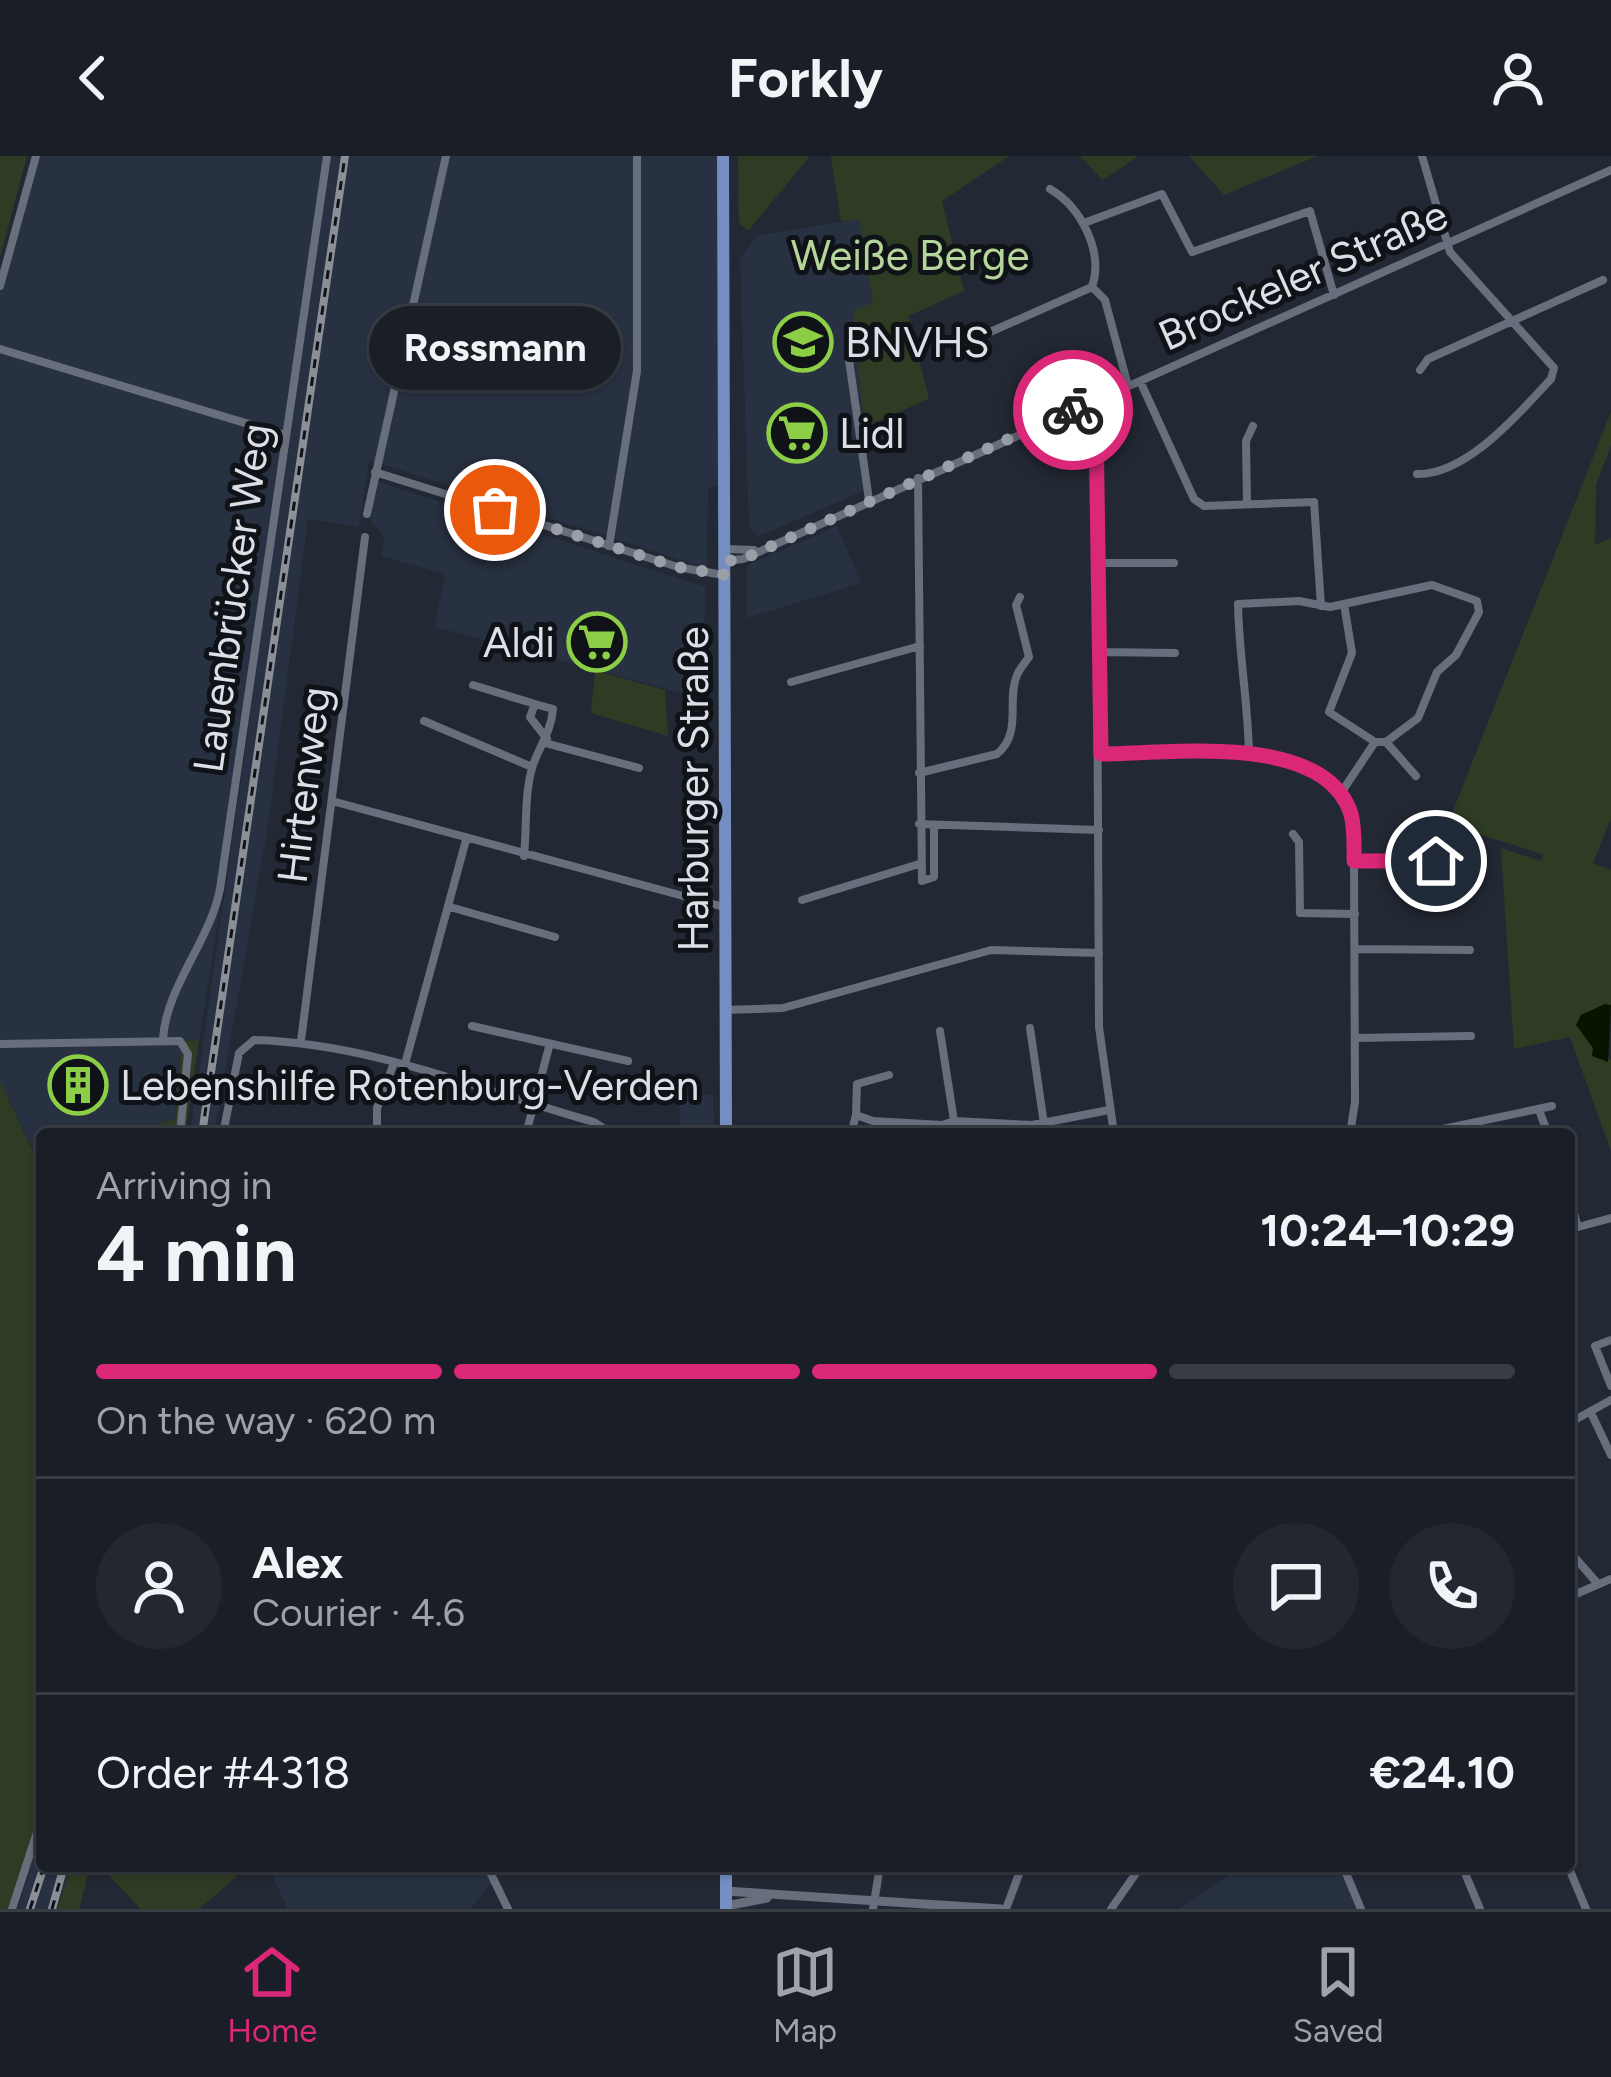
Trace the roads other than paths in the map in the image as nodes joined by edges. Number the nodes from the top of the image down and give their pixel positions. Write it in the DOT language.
graph roads {
  1 [pos="36,156"];
  2 [pos="326,156"];
  3 [pos="446,156"];
  4 [pos="637,156"];
  5 [pos="724,156"];
  6 [pos="1422,156"];
  7 [pos="1611,170"];
  8 [pos="1050,189"];
  9 [pos="1084,223"];
  10 [pos="1446,245"];
  11 [pos="1603,280"];
  12 [pos="0,286"];
  13 [pos="1092,287"];
  14 [pos="1334,295"];
  15 [pos="1513,320"];
  16 [pos="980,345"];
  17 [pos="0,350"];
  18 [pos="849,360"];
  19 [pos="1420,370"];
  20 [pos="1140,381"];
  21 [pos="1128,386"];
  22 [pos="1090,403"];
  23 [pos="1253,426"];
  24 [pos="285,435"];
  25 [pos="374,472"];
  26 [pos="1417,474"];
  27 [pos="918,478"];
  28 [pos="869,500"];
  29 [pos="1247,504"];
  30 [pos="367,514"];
  31 [pos="365,537"];
  32 [pos="610,546"];
  33 [pos="726,562"];
  34 [pos="1099,563"];
  35 [pos="1174,563"];
  36 [pos="1020,597"];
  37 [pos="1344,604"];
  38 [pos="1321,606"];
  39 [pos="920,646"];
  40 [pos="1099,652"];
  41 [pos="1175,653"];
  42 [pos="791,682"];
  43 [pos="473,685"];
  44 [pos="535,704"];
  45 [pos="424,721"];
  46 [pos="546,741"];
  47 [pos="1381,742"];
  48 [pos="1101,754"];
  49 [pos="1249,754"];
  50 [pos="532,766"];
  51 [pos="639,768"];
  52 [pos="919,773"];
  53 [pos="1416,776"];
  54 [pos="1341,794"];
  55 [pos="332,801"];
  56 [pos="919,824"];
  57 [pos="934,826"];
  58 [pos="1099,830"];
  59 [pos="1293,834"];
  60 [pos="466,841"];
  61 [pos="524,856"];
  62 [pos="1354,861"];
  63 [pos="1471,862"];
  64 [pos="919,864"];
  65 [pos="802,900"];
  66 [pos="449,907"];
  67 [pos="727,908"];
  68 [pos="1354,914"];
  69 [pos="555,937"];
  70 [pos="1355,949"];
  71 [pos="1470,950"];
  72 [pos="1099,953"];
  73 [pos="726,1010"];
  74 [pos="472,1027"];
  75 [pos="1030,1028"];
  76 [pos="940,1031"];
  77 [pos="1471,1036"];
  78 [pos="1355,1038"];
  79 [pos="163,1039"];
  80 [pos="301,1041"];
  81 [pos="0,1044"];
  82 [pos="549,1047"];
  83 [pos="628,1061"];
  84 [pos="400,1063"];
  85 [pos="889,1075"];
  86 [pos="533,1105"];
  87 [pos="1552,1106"];
  88 [pos="1109,1110"];
  89 [pos="1540,1110"];
  90 [pos="856,1115"];
  91 [pos="954,1121"];
  92 [pos="1044,1124"];
  93 [pos="181,1128"];
  94 [pos="224,1128"];
  95 [pos="377,1128"];
  96 [pos="527,1128"];
  97 [pos="603,1128"];
  98 [pos="726,1128"];
  99 [pos="853,1128"];
  100 [pos="927,1128"];
  101 [pos="945,1128"];
  102 [pos="1113,1128"];
  103 [pos="1353,1128"];
  104 [pos="1459,1128"];
  105 [pos="1546,1128"];
  106 [pos="1575,1217"];
  107 [pos="1611,1218"];
  108 [pos="1611,1340"];
  109 [pos="1611,1386"];
  110 [pos="1611,1400"];
  111 [pos="1592,1415"];
  112 [pos="1575,1421"];
  113 [pos="1611,1455"];
  114 [pos="1575,1558"];
  115 [pos="1611,1579"];
  116 [pos="1598,1584"];
  117 [pos="1575,1594"];
  118 [pos="36,1835"];
  119 [pos="490,1872"];
  120 [pos="725,1872"];
  121 [pos="879,1872"];
  122 [pos="1019,1872"];
  123 [pos="1137,1872"];
  124 [pos="1345,1872"];
  125 [pos="1465,1872"];
  126 [pos="1571,1872"];
  127 [pos="725,1891"];
  128 [pos="772,1897"];
  129 [pos="874,1906"];
  130 [pos="726,1908"];
  131 [pos="13,1909"];
  132 [pos="508,1909"];
  133 [pos="1003,1909"];
  134 [pos="1112,1909"];
  135 [pos="1361,1909"];
  136 [pos="1480,1909"];
  137 [pos="1586,1909"];
  1 -- 12 [label="street"];
  2 -- 24 [label="street, Lauenbrücker Weg"];
  3 -- 25 [label="street"];
  4 -- 32 [label="street"];
  5 -- 33 [label="main road, Harburger Straße"];
  6 -- 10 [label="street"];
  7 -- 10 [label="street, Brockeler Straße"];
  8 -- 9 [label="street"];
  9 -- 13 [label="street"];
  9 -- 14 [label="street"];
  10 -- 14 [label="street, Brockeler Straße"];
  10 -- 15 [label="street"];
  11 -- 15 [label="street"];
  13 -- 16 [label="street"];
  13 -- 21 [label="street"];
  14 -- 20 [label="street, Brockeler Straße"];
  15 -- 19 [label="street"];
  15 -- 26 [label="street"];
  17 -- 24 [label="street"];
  18 -- 28 [label="street"];
  20 -- 21 [label="street, Brockeler Straße"];
  20 -- 29 [label="street"];
  21 -- 22 [label="street, Brockeler Straße"];
  22 -- 27 [label="street, Brockeler Straße"];
  22 -- 34 [label="street"];
  23 -- 29 [label="street"];
  24 -- 79 [label="street, Lauenbrücker Weg"];
  25 -- 30 [label="street"];
  25 -- 32 [label="street"];
  27 -- 28 [label="street, Brockeler Straße"];
  27 -- 39 [label="street"];
  28 -- 33 [label="street, Brockeler Straße"];
  29 -- 38 [label="street"];
  31 -- 55 [label="street, Hirtenweg"];
  32 -- 33 [label="street"];
  33 -- 67 [label="main road, Harburger Straße"];
  34 -- 35 [label="street"];
  34 -- 40 [label="street"];
  36 -- 52 [label="street"];
  37 -- 38 [label="street"];
  37 -- 47 [label="street"];
  37 -- 47 [label="street"];
  38 -- 49 [label="street"];
  39 -- 42 [label="street"];
  39 -- 52 [label="street"];
  40 -- 41 [label="street"];
  40 -- 48 [label="street"];
  43 -- 44 [label="street"];
  44 -- 46 [label="street"];
  44 -- 46 [label="street"];
  45 -- 50 [label="street"];
  46 -- 50 [label="street"];
  46 -- 51 [label="street"];
  47 -- 53 [label="street"];
  47 -- 54 [label="street"];
  48 -- 49 [label="street"];
  48 -- 58 [label="street"];
  49 -- 54 [label="street"];
  50 -- 61 [label="street"];
  52 -- 56 [label="street"];
  54 -- 62 [label="street"];
  55 -- 60 [label="street"];
  55 -- 80 [label="street, Hirtenweg"];
  56 -- 57 [label="street"];
  56 -- 64 [label="street"];
  57 -- 58 [label="street"];
  57 -- 64 [label="street"];
  58 -- 72 [label="street"];
  59 -- 68 [label="street"];
  60 -- 61 [label="street"];
  60 -- 66 [label="street"];
  61 -- 67 [label="street"];
  62 -- 63 [label="street"];
  62 -- 68 [label="street"];
  64 -- 65 [label="street"];
  66 -- 69 [label="street"];
  66 -- 84 [label="street"];
  67 -- 73 [label="main road, Harburger Straße"];
  68 -- 70 [label="street"];
  70 -- 71 [label="street"];
  70 -- 78 [label="street"];
  72 -- 73 [label="street"];
  72 -- 88 [label="street"];
  73 -- 98 [label="main road, Harburger Straße"];
  74 -- 82 [label="street"];
  75 -- 92 [label="street"];
  76 -- 91 [label="street"];
  77 -- 78 [label="street"];
  78 -- 103 [label="street"];
  79 -- 81 [label="street"];
  79 -- 93 [label="street"];
  80 -- 84 [label="street"];
  80 -- 94 [label="street"];
  82 -- 83 [label="street"];
  82 -- 86 [label="street"];
  84 -- 86 [label="street"];
  84 -- 95 [label="street"];
  85 -- 90 [label="street"];
  86 -- 96 [label="street"];
  86 -- 97 [label="street"];
  87 -- 89 [label="street"];
  88 -- 92 [label="street"];
  88 -- 102 [label="street"];
  89 -- 104 [label="street"];
  89 -- 105 [label="street"];
  90 -- 99 [label="street"];
  90 -- 100 [label="street"];
  91 -- 92 [label="street"];
  91 -- 101 [label="street"];
  106 -- 107 [label="street"];
  108 -- 109 [label="street"];
  110 -- 111 [label="street"];
  111 -- 112 [label="street"];
  111 -- 113 [label="street"];
  114 -- 116 [label="street"];
  115 -- 116 [label="street"];
  116 -- 117 [label="street"];
  118 -- 131 [label="street"];
  119 -- 132 [label="street"];
  120 -- 127 [label="main road"];
  121 -- 129 [label="street"];
  122 -- 133 [label="street"];
  123 -- 134 [label="street"];
  124 -- 135 [label="street"];
  125 -- 136 [label="street"];
  126 -- 137 [label="street"];
  127 -- 128 [label="street"];
  127 -- 130 [label="main road"];
  128 -- 129 [label="street"];
  128 -- 130 [label="street"];
  129 -- 133 [label="street"];
}
